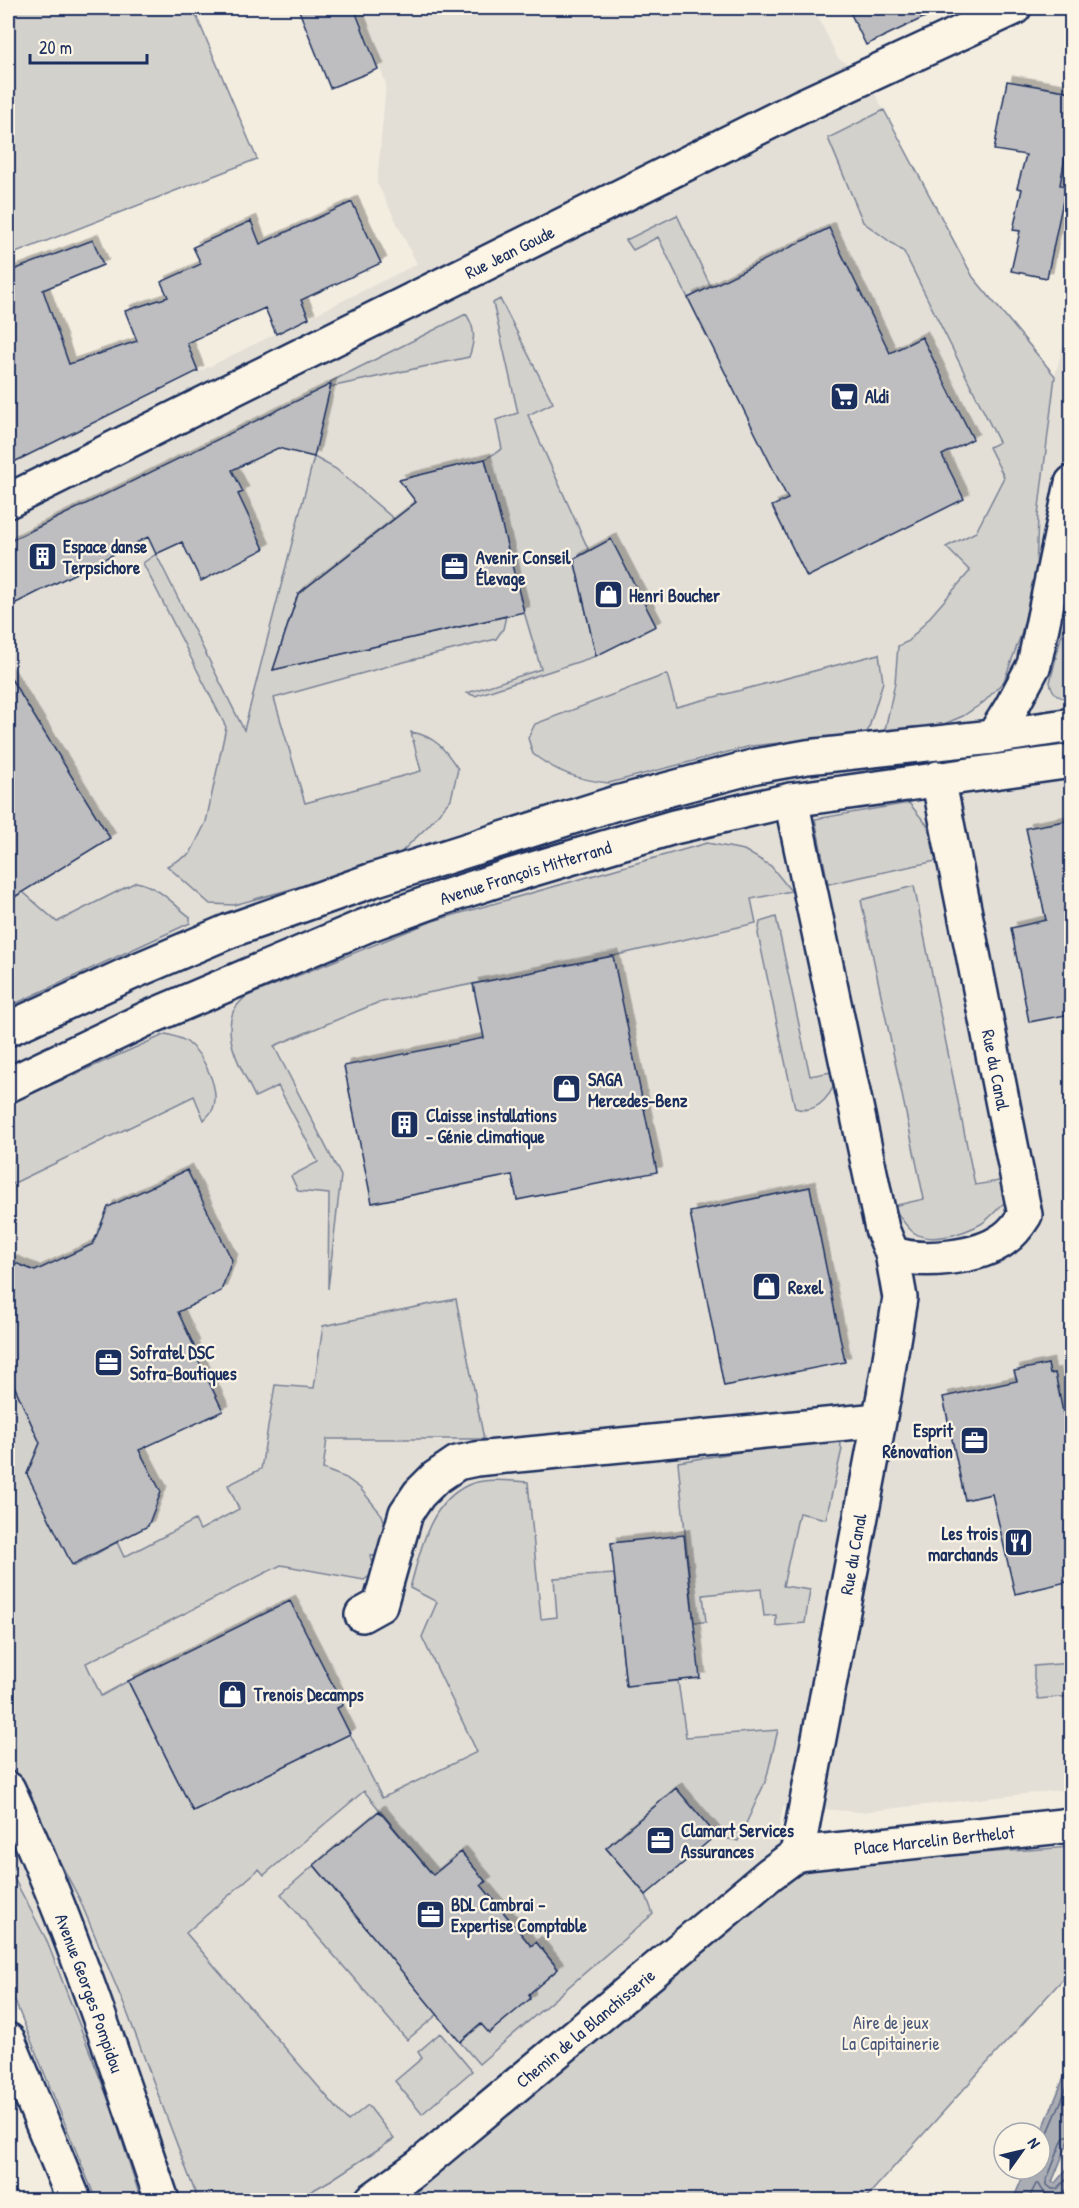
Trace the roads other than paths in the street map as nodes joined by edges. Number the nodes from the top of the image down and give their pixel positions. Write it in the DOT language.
graph roads {
  1 [pos="1014,8"];
  2 [pos="1071,483"];
  3 [pos="8,501"];
  4 [pos="1071,725"];
  5 [pos="993,737"];
  6 [pos="1071,761"];
  7 [pos="938,778"];
  8 [pos="791,800"];
  9 [pos="8,1029"];
  10 [pos="8,1085"];
  11 [pos="892,1253"];
  12 [pos="878,1420"];
  13 [pos="362,1615"];
  14 [pos="8,1790"];
  15 [pos="1071,1825"];
  16 [pos="797,1854"];
  17 [pos="8,2040"];
  18 [pos="74,2200"];
  19 [pos="162,2200"];
  20 [pos="372,2200"];
  1 -- 3 [label="street, Rue Jean Goude"];
  2 -- 5 [label="street"];
  4 -- 5 [label="street, Avenue François Mitterrand"];
  5 -- 9 [label="street, Avenue François Mitterrand"];
  6 -- 7 [label="street, Avenue François Mitterrand"];
  7 -- 8 [label="street, Avenue François Mitterrand"];
  7 -- 11 [label="street, Rue du Canal"];
  8 -- 10 [label="street, Avenue François Mitterrand"];
  8 -- 11 [label="street, Rue du Canal"];
  11 -- 12 [label="street, Rue du Canal"];
  12 -- 13 [label="street"];
  12 -- 16 [label="street, Rue du Canal"];
  14 -- 19 [label="street, Avenue Georges Pompidou"];
  15 -- 16 [label="street, Place Marcelin Berthelot"];
  16 -- 20 [label="street, Chemin de la Blanchisserie"];
  17 -- 18 [label="street"];
}
